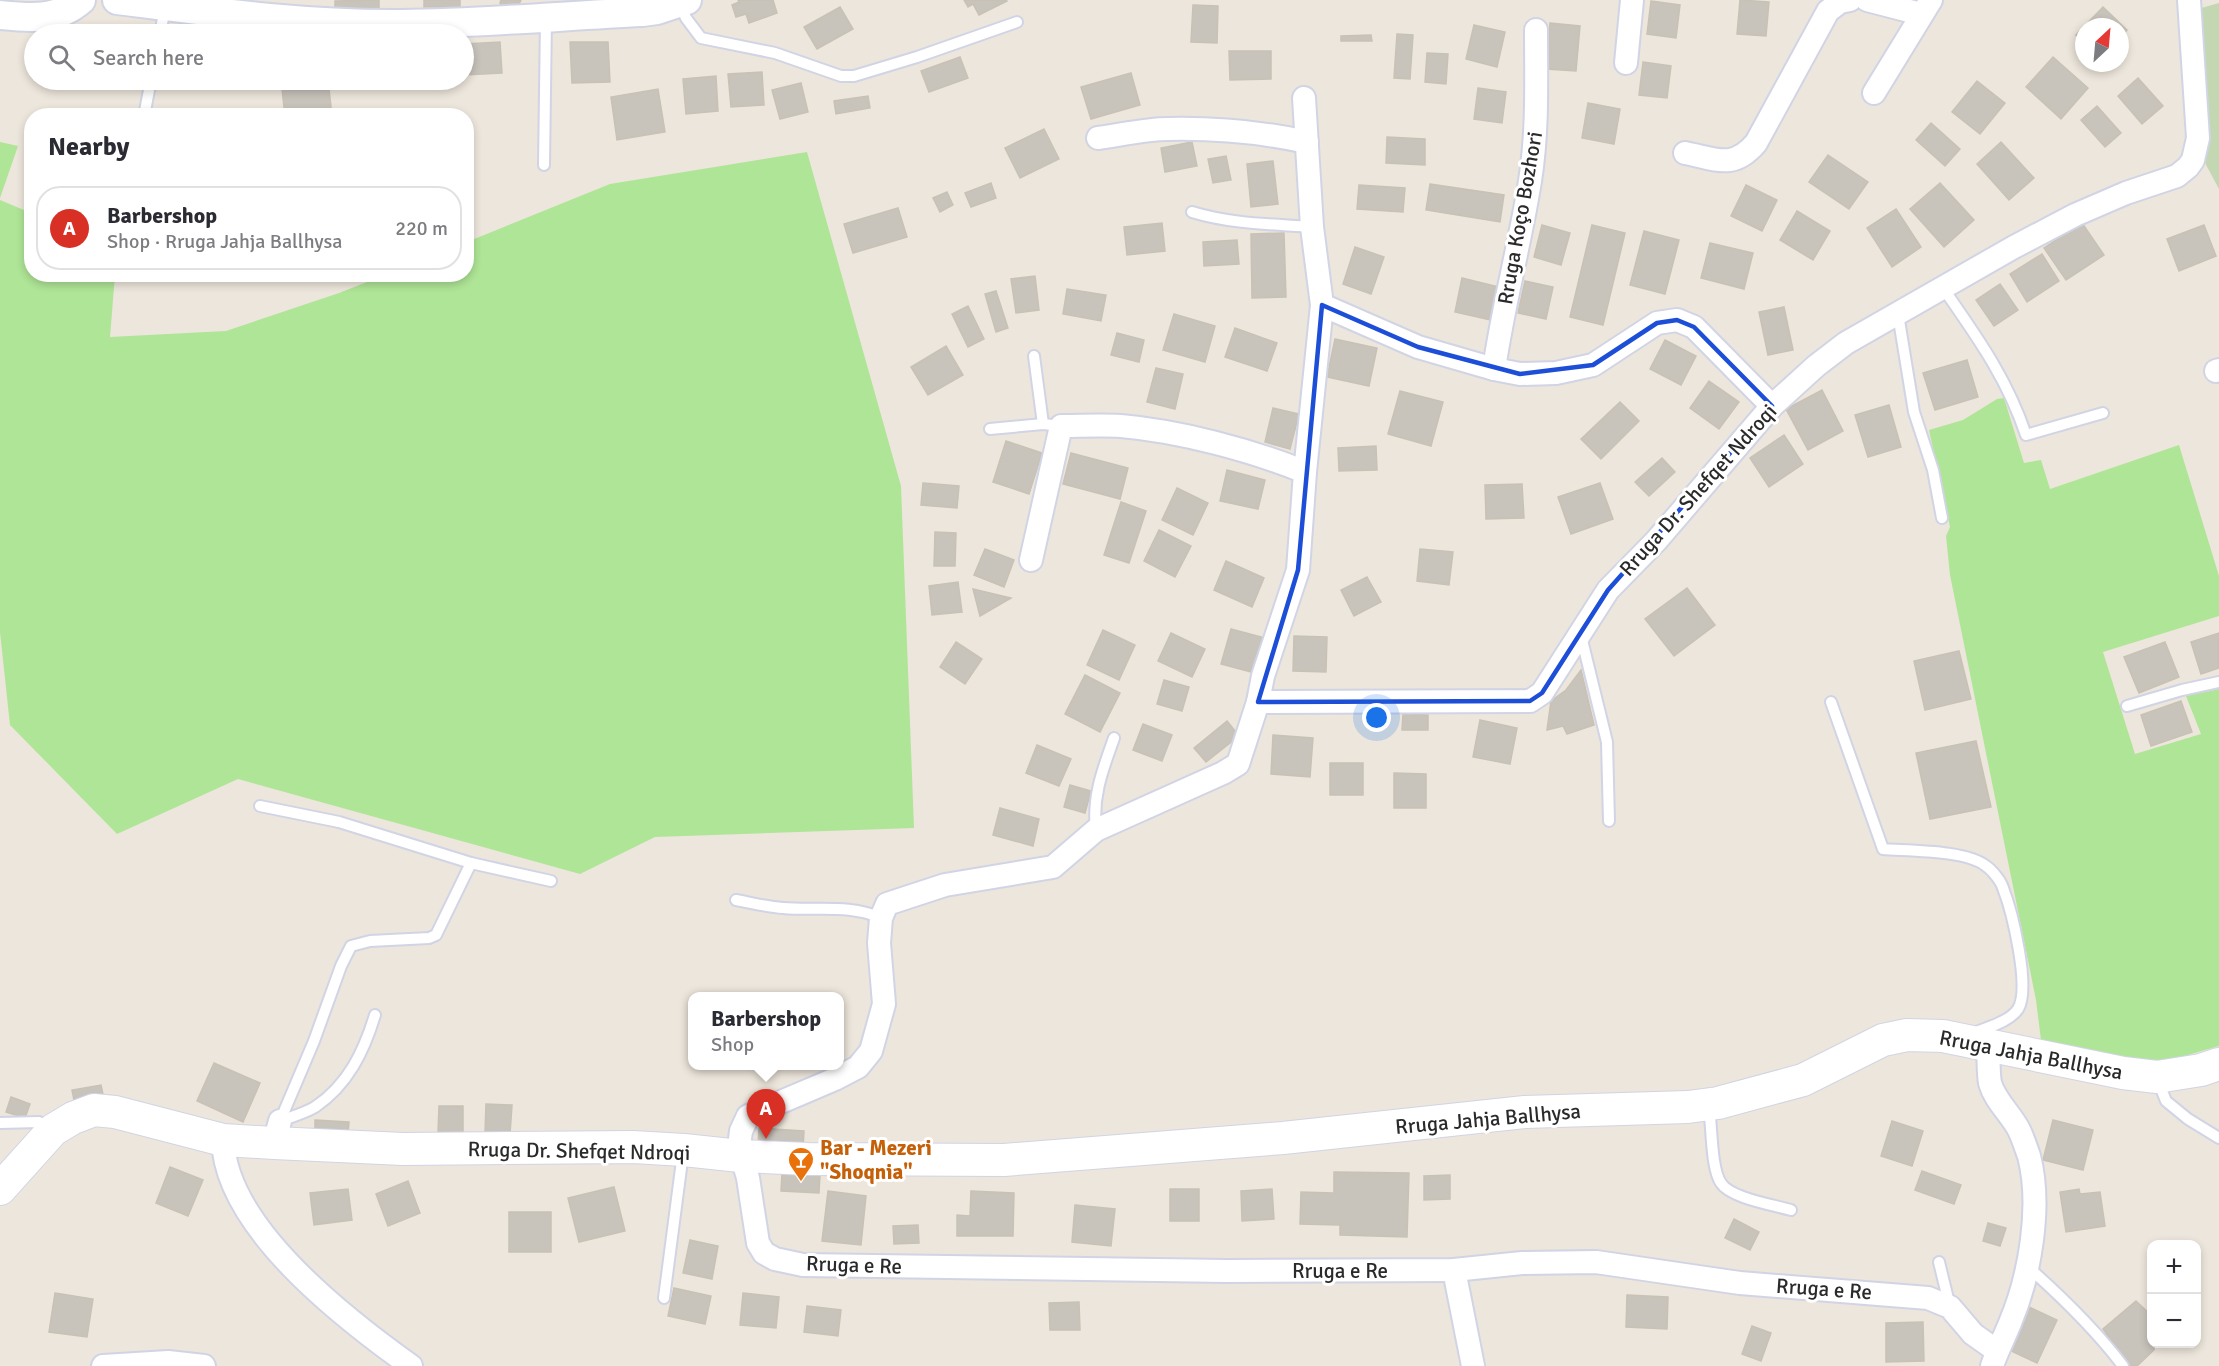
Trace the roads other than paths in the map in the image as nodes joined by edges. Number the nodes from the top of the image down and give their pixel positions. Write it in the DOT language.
graph roads {
  1 [pos="81,0"];
  2 [pos="117,0"];
  3 [pos="1632,0"];
  4 [pos="1850,0"];
  5 [pos="1867,0"];
  6 [pos="2189,0"];
  7 [pos="683,2"];
  8 [pos="165,6"];
  9 [pos="602,7"];
  10 [pos="1926,7"];
  11 [pos="0,15"];
  12 [pos="546,17"];
  13 [pos="1017,22"];
  14 [pos="162,24"];
  15 [pos="1536,30"];
  16 [pos="1626,63"];
  17 [pos="149,90"];
  18 [pos="1874,93"];
  19 [pos="1304,98"];
  20 [pos="146,108"];
  21 [pos="1098,138"];
  22 [pos="1307,142"];
  23 [pos="1685,153"];
  24 [pos="544,165"];
  25 [pos="1192,212"];
  26 [pos="1312,226"];
  27 [pos="1943,288"];
  28 [pos="1322,305"];
  29 [pos="1898,314"];
  30 [pos="1034,356"];
  31 [pos="1494,369"];
  32 [pos="1772,406"];
  33 [pos="2103,413"];
  34 [pos="1052,425"];
  35 [pos="990,429"];
  36 [pos="1305,472"];
  37 [pos="1942,518"];
  38 [pos="1031,560"];
  39 [pos="1580,632"];
  40 [pos="2219,682"];
  41 [pos="1258,702"];
  42 [pos="1831,702"];
  43 [pos="2127,706"];
  44 [pos="1114,738"];
  45 [pos="260,806"];
  46 [pos="1609,821"];
  47 [pos="1096,830"];
  48 [pos="471,863"];
  49 [pos="551,881"];
  50 [pos="736,900"];
  51 [pos="880,918"];
  52 [pos="375,1015"];
  53 [pos="1979,1044"];
  54 [pos="2219,1064"];
  55 [pos="2157,1077"];
  56 [pos="1708,1104"];
  57 [pos="0,1123"];
  58 [pos="53,1130"];
  59 [pos="277,1132"];
  60 [pos="2219,1138"];
  61 [pos="223,1140"];
  62 [pos="684,1150"];
  63 [pos="740,1156"];
  64 [pos="0,1189"];
  65 [pos="1791,1210"];
  66 [pos="1939,1262"];
  67 [pos="2027,1266"];
  68 [pos="1454,1270"];
  69 [pos="664,1298"];
  70 [pos="1950,1307"];
  71 [pos="1994,1358"];
  72 [pos="103,1366"];
  73 [pos="204,1366"];
  74 [pos="411,1366"];
  75 [pos="1473,1366"];
  76 [pos="2123,1366"];
  1 -- 11 [label="street"];
  2 -- 8 [label="street"];
  3 -- 16 [label="street"];
  4 -- 23 [label="street"];
  5 -- 10 [label="street"];
  6 -- 27 [label="street, Rruga Dr. Shefqet Ndroqi"];
  7 -- 9 [label="street"];
  7 -- 13 [label="lane"];
  8 -- 12 [label="street"];
  8 -- 14 [label="lane"];
  9 -- 12 [label="street"];
  10 -- 18 [label="street"];
  12 -- 24 [label="lane"];
  15 -- 31 [label="street, Rruga Koço Bozhori"];
  17 -- 20 [label="lane"];
  19 -- 22 [label="street"];
  21 -- 22 [label="street"];
  22 -- 26 [label="street"];
  25 -- 26 [label="lane"];
  26 -- 28 [label="street"];
  27 -- 29 [label="street, Rruga Dr. Shefqet Ndroqi"];
  27 -- 33 [label="lane"];
  28 -- 31 [label="street"];
  28 -- 36 [label="street"];
  29 -- 32 [label="street, Rruga Dr. Shefqet Ndroqi"];
  29 -- 37 [label="lane"];
  30 -- 34 [label="lane"];
  31 -- 32 [label="street"];
  32 -- 39 [label="street, Rruga Dr. Shefqet Ndroqi"];
  34 -- 35 [label="lane"];
  34 -- 36 [label="street"];
  34 -- 38 [label="street"];
  36 -- 41 [label="street"];
  39 -- 41 [label="street, Rruga Dr. Shefqet Ndroqi"];
  39 -- 46 [label="lane"];
  40 -- 43 [label="lane"];
  41 -- 47 [label="street"];
  42 -- 53 [label="lane"];
  44 -- 47 [label="lane"];
  45 -- 48 [label="lane"];
  47 -- 51 [label="street"];
  48 -- 49 [label="lane"];
  48 -- 59 [label="lane"];
  50 -- 51 [label="lane"];
  51 -- 63 [label="street"];
  52 -- 59 [label="lane"];
  53 -- 55 [label="main road, Rruga Jahja Ballhysa"];
  53 -- 56 [label="main road, Rruga Jahja Ballhysa"];
  53 -- 67 [label="street"];
  54 -- 55 [label="main road, Rruga Jahja Ballhysa"];
  55 -- 60 [label="lane"];
  56 -- 63 [label="main road, Rruga Jahja Ballhysa"];
  56 -- 65 [label="lane"];
  57 -- 58 [label="lane"];
  58 -- 61 [label="main road, Rruga Dr. Shefqet Ndroqi"];
  58 -- 64 [label="main road, Rruga Dr. Shefqet Ndroqi"];
  59 -- 61 [label="main road, Rruga Dr. Shefqet Ndroqi"];
  59 -- 62 [label="main road, Rruga Dr. Shefqet Ndroqi"];
  61 -- 74 [label="street"];
  62 -- 63 [label="main road, Rruga Dr. Shefqet Ndroqi"];
  62 -- 69 [label="lane"];
  63 -- 68 [label="street, Rruga e Re"];
  66 -- 70 [label="lane"];
  67 -- 71 [label="street"];
  67 -- 76 [label="lane"];
  68 -- 70 [label="street, Rruga e Re"];
  68 -- 75 [label="street"];
  70 -- 71 [label="street"];
  72 -- 73 [label="street"];
}
